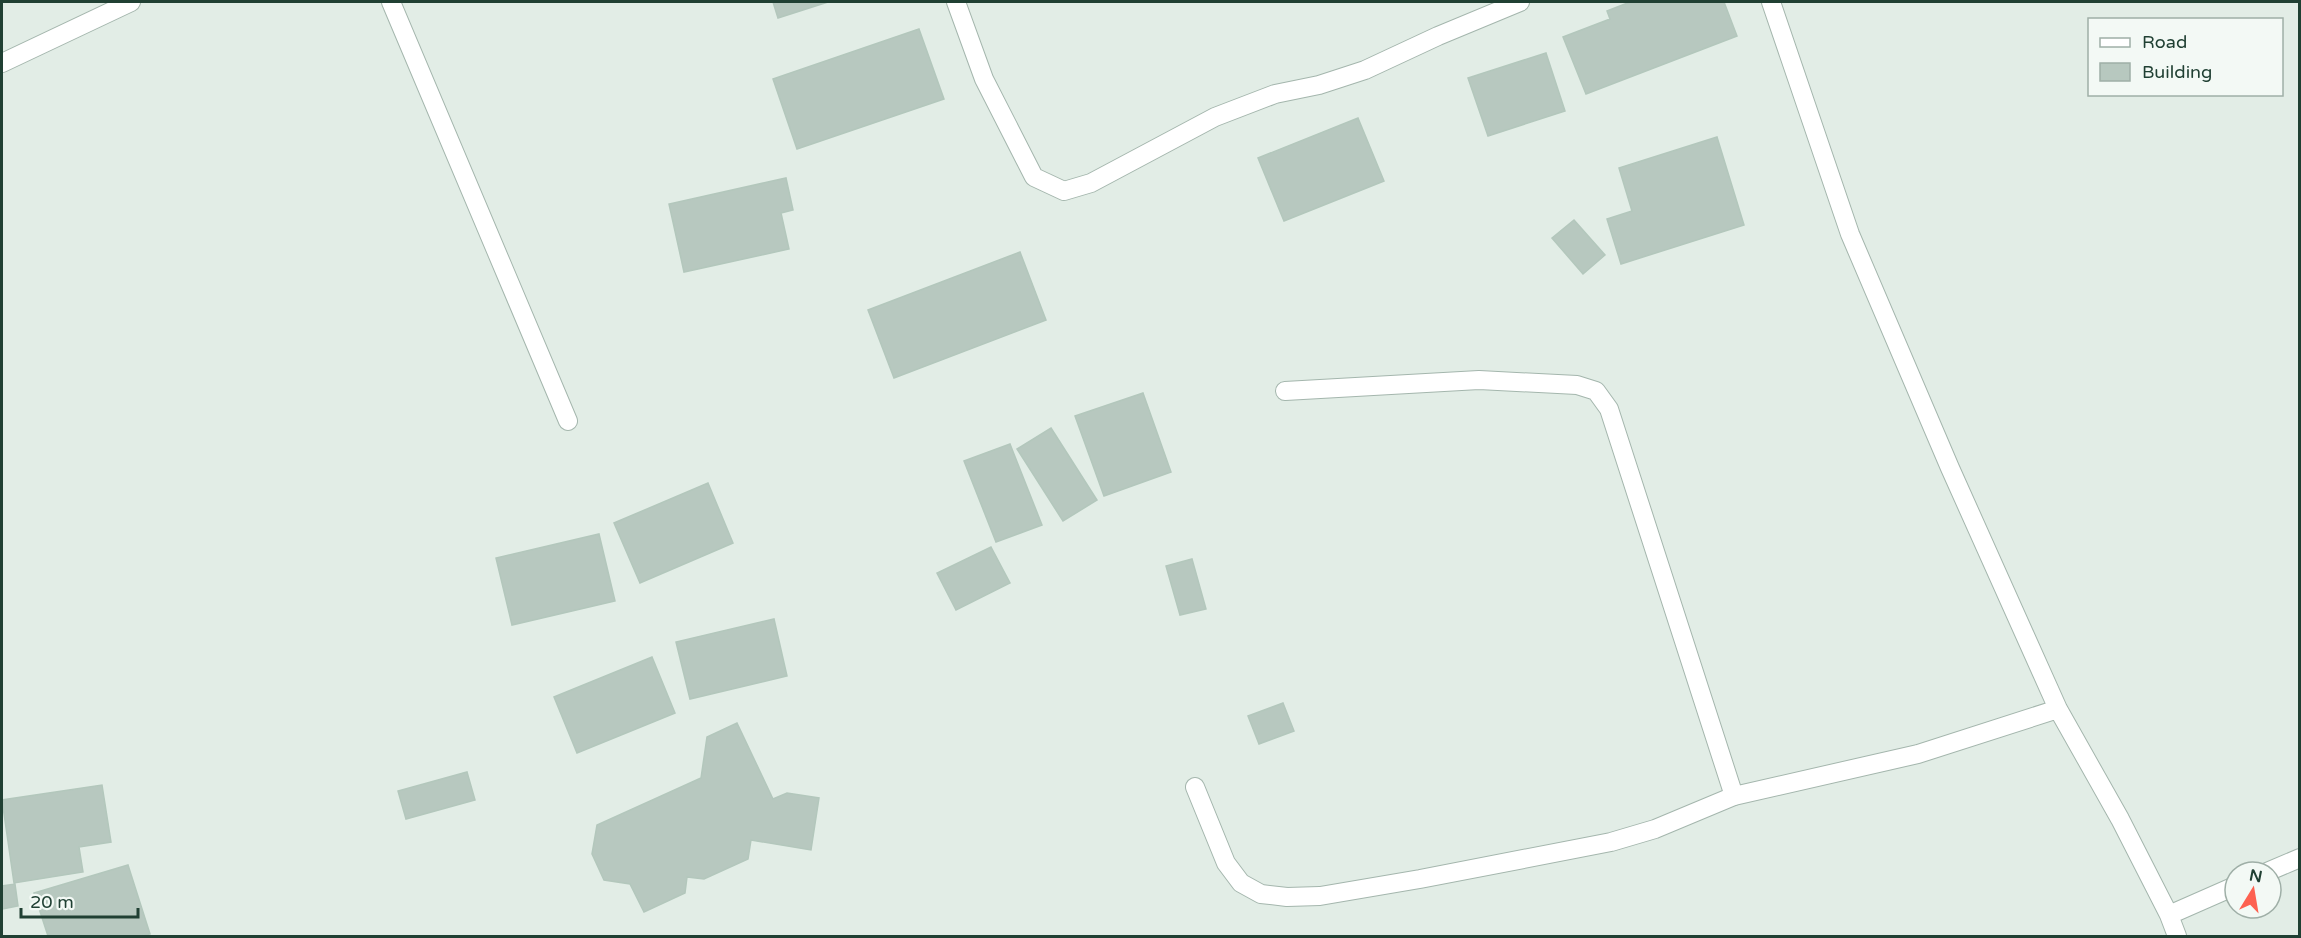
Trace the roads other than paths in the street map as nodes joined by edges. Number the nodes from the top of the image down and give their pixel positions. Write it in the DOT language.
graph roads {
  1 [pos="131,2"];
  2 [pos="391,2"];
  3 [pos="956,2"];
  4 [pos="1520,2"];
  5 [pos="1771,2"];
  6 [pos="2,63"];
  7 [pos="1285,391"];
  8 [pos="568,421"];
  9 [pos="2058,709"];
  10 [pos="1195,787"];
  11 [pos="1734,796"];
  12 [pos="2300,858"];
  13 [pos="2283,865"];
  14 [pos="2223,891"];
  15 [pos="2169,915"];
  16 [pos="2177,936"];
  1 -- 6 [label="street"];
  2 -- 8 [label="street"];
  3 -- 4 [label="street"];
  5 -- 9 [label="street"];
  7 -- 11 [label="street"];
  9 -- 11 [label="street"];
  9 -- 15 [label="street"];
  10 -- 11 [label="street"];
  12 -- 13 [label="street"];
  14 -- 15 [label="street"];
  15 -- 16 [label="street"];
}
